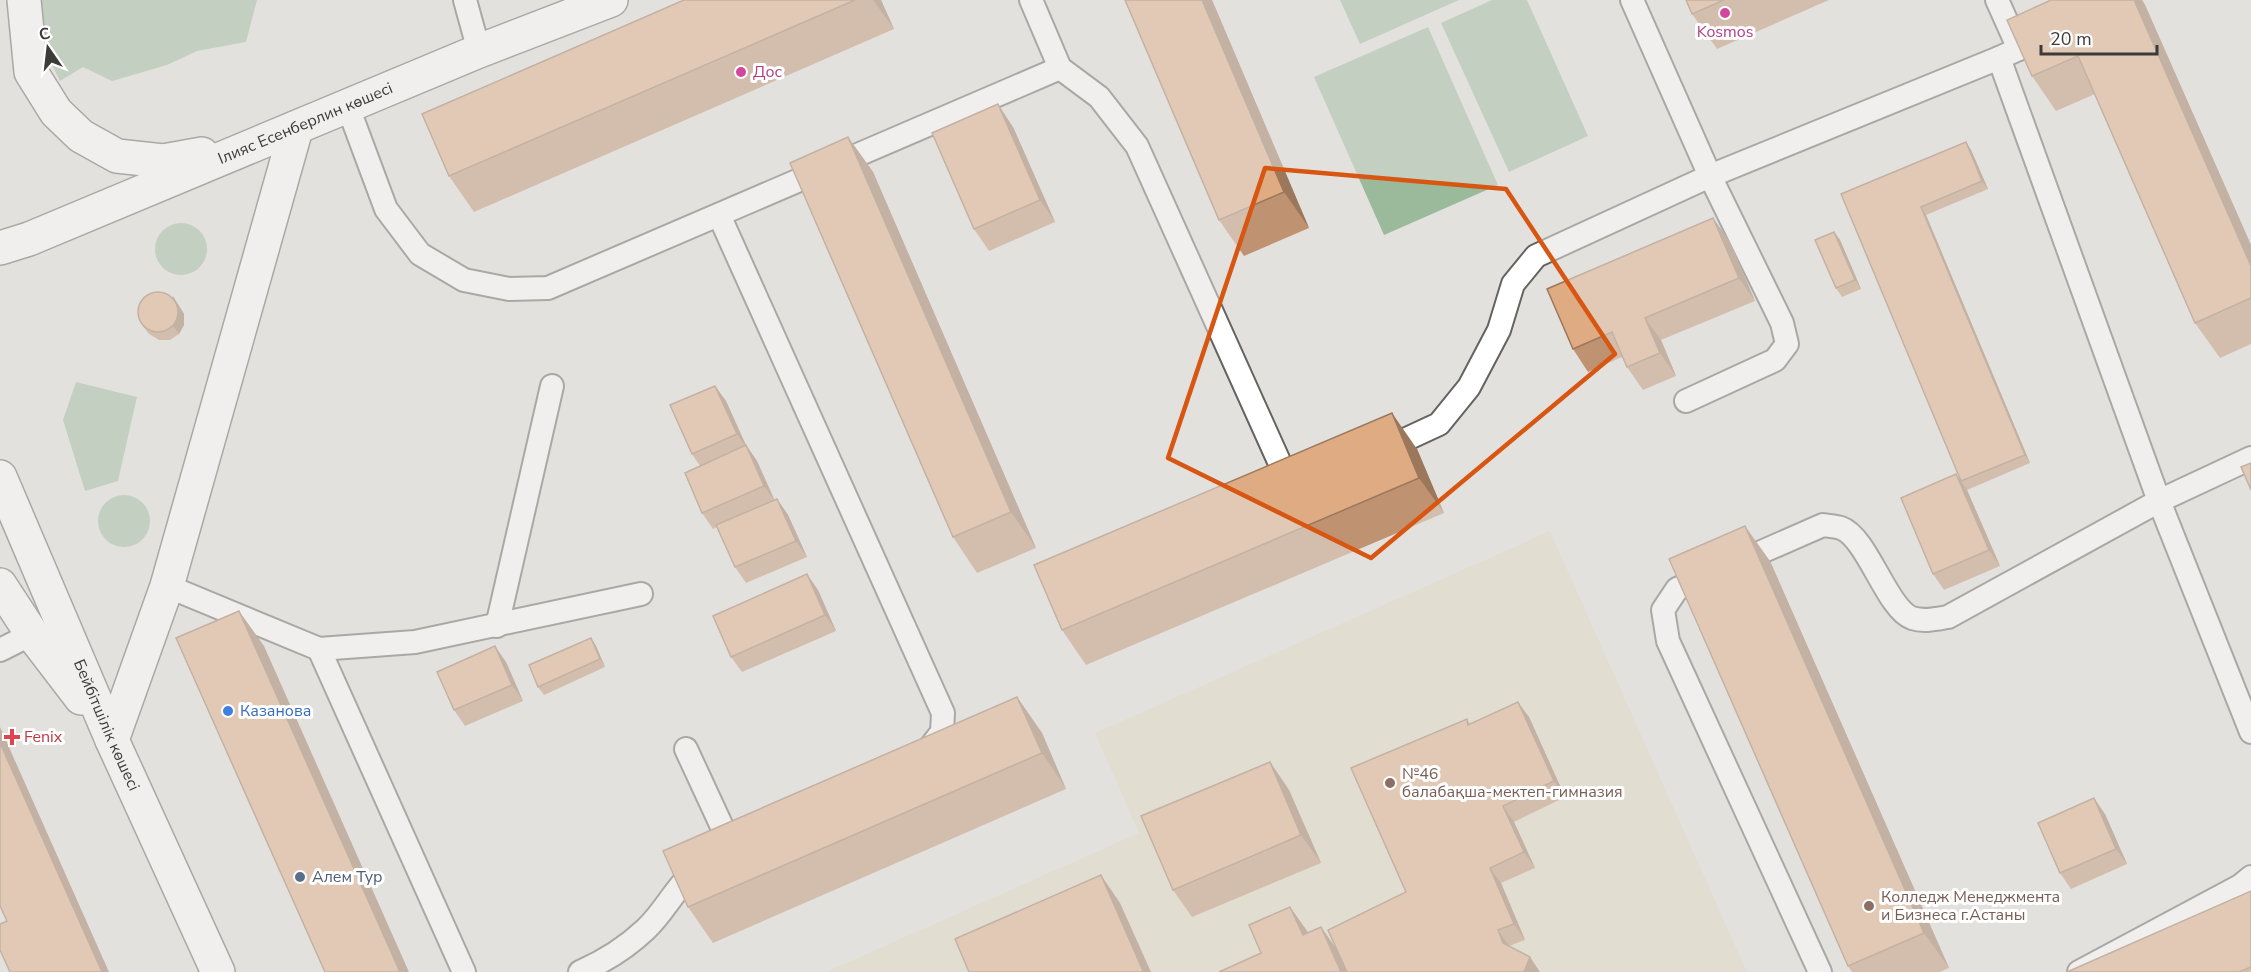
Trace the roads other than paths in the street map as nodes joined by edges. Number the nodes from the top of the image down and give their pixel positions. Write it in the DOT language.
graph roads {
  1 [pos="24,0"];
  2 [pos="465,0"];
  3 [pos="611,0"];
  4 [pos="1031,0"];
  5 [pos="1632,0"];
  6 [pos="1997,0"];
  7 [pos="2069,27"];
  8 [pos="479,51"];
  9 [pos="2009,53"];
  10 [pos="1060,68"];
  11 [pos="348,107"];
  12 [pos="296,129"];
  13 [pos="1710,176"];
  14 [pos="719,215"];
  15 [pos="0,248"];
  16 [pos="552,386"];
  17 [pos="1686,401"];
  18 [pos="1368,457"];
  19 [pos="2251,458"];
  20 [pos="0,477"];
  21 [pos="1313,479"];
  22 [pos="1291,488"];
  23 [pos="1269,497"];
  24 [pos="2159,501"];
  25 [pos="0,585"];
  26 [pos="167,586"];
  27 [pos="641,594"];
  28 [pos="497,626"];
  29 [pos="32,634"];
  30 [pos="319,649"];
  31 [pos="0,650"];
  32 [pos="2251,732"];
  33 [pos="112,740"];
  34 [pos="686,749"];
  35 [pos="903,765"];
  36 [pos="751,834"];
  37 [pos="730,844"];
  38 [pos="2251,877"];
  39 [pos="218,972"];
  40 [pos="464,972"];
  41 [pos="580,972"];
  42 [pos="1820,972"];
  43 [pos="2079,972"];
  1 -- 12 [label="main road"];
  2 -- 8 [label="lane"];
  3 -- 8 [label="main road, Ілияс Есенберлин көшесі"];
  4 -- 10 [label="lane"];
  5 -- 13 [label="lane"];
  6 -- 9 [label="lane"];
  7 -- 9 [label="lane"];
  8 -- 11 [label="main road, Ілияс Есенберлин көшесі"];
  9 -- 13 [label="lane"];
  9 -- 24 [label="lane"];
  10 -- 14 [label="lane"];
  10 -- 22 [label="lane"];
  11 -- 12 [label="main road, Ілияс Есенберлин көшесі"];
  11 -- 14 [label="lane"];
  12 -- 15 [label="main road, Ілияс Есенберлин көшесі"];
  12 -- 26 [label="main road"];
  13 -- 17 [label="lane"];
  13 -- 18 [label="lane"];
  14 -- 35 [label="lane"];
  16 -- 28 [label="lane"];
  19 -- 24 [label="lane"];
  20 -- 33 [label="main road, Бейбітшілік көшесі"];
  21 -- 22 [label="lane"];
  22 -- 23 [label="lane"];
  24 -- 32 [label="lane"];
  24 -- 42 [label="lane"];
  25 -- 29 [label="main road"];
  26 -- 30 [label="lane"];
  26 -- 33 [label="main road"];
  27 -- 28 [label="lane"];
  28 -- 30 [label="lane"];
  29 -- 31 [label="lane"];
  29 -- 33 [label="main road"];
  30 -- 40 [label="lane"];
  33 -- 39 [label="main road, Бейбітшілік көшесі"];
  34 -- 37 [label="lane"];
  36 -- 37 [label="lane"];
  37 -- 41 [label="lane"];
  38 -- 43 [label="lane"];
}
